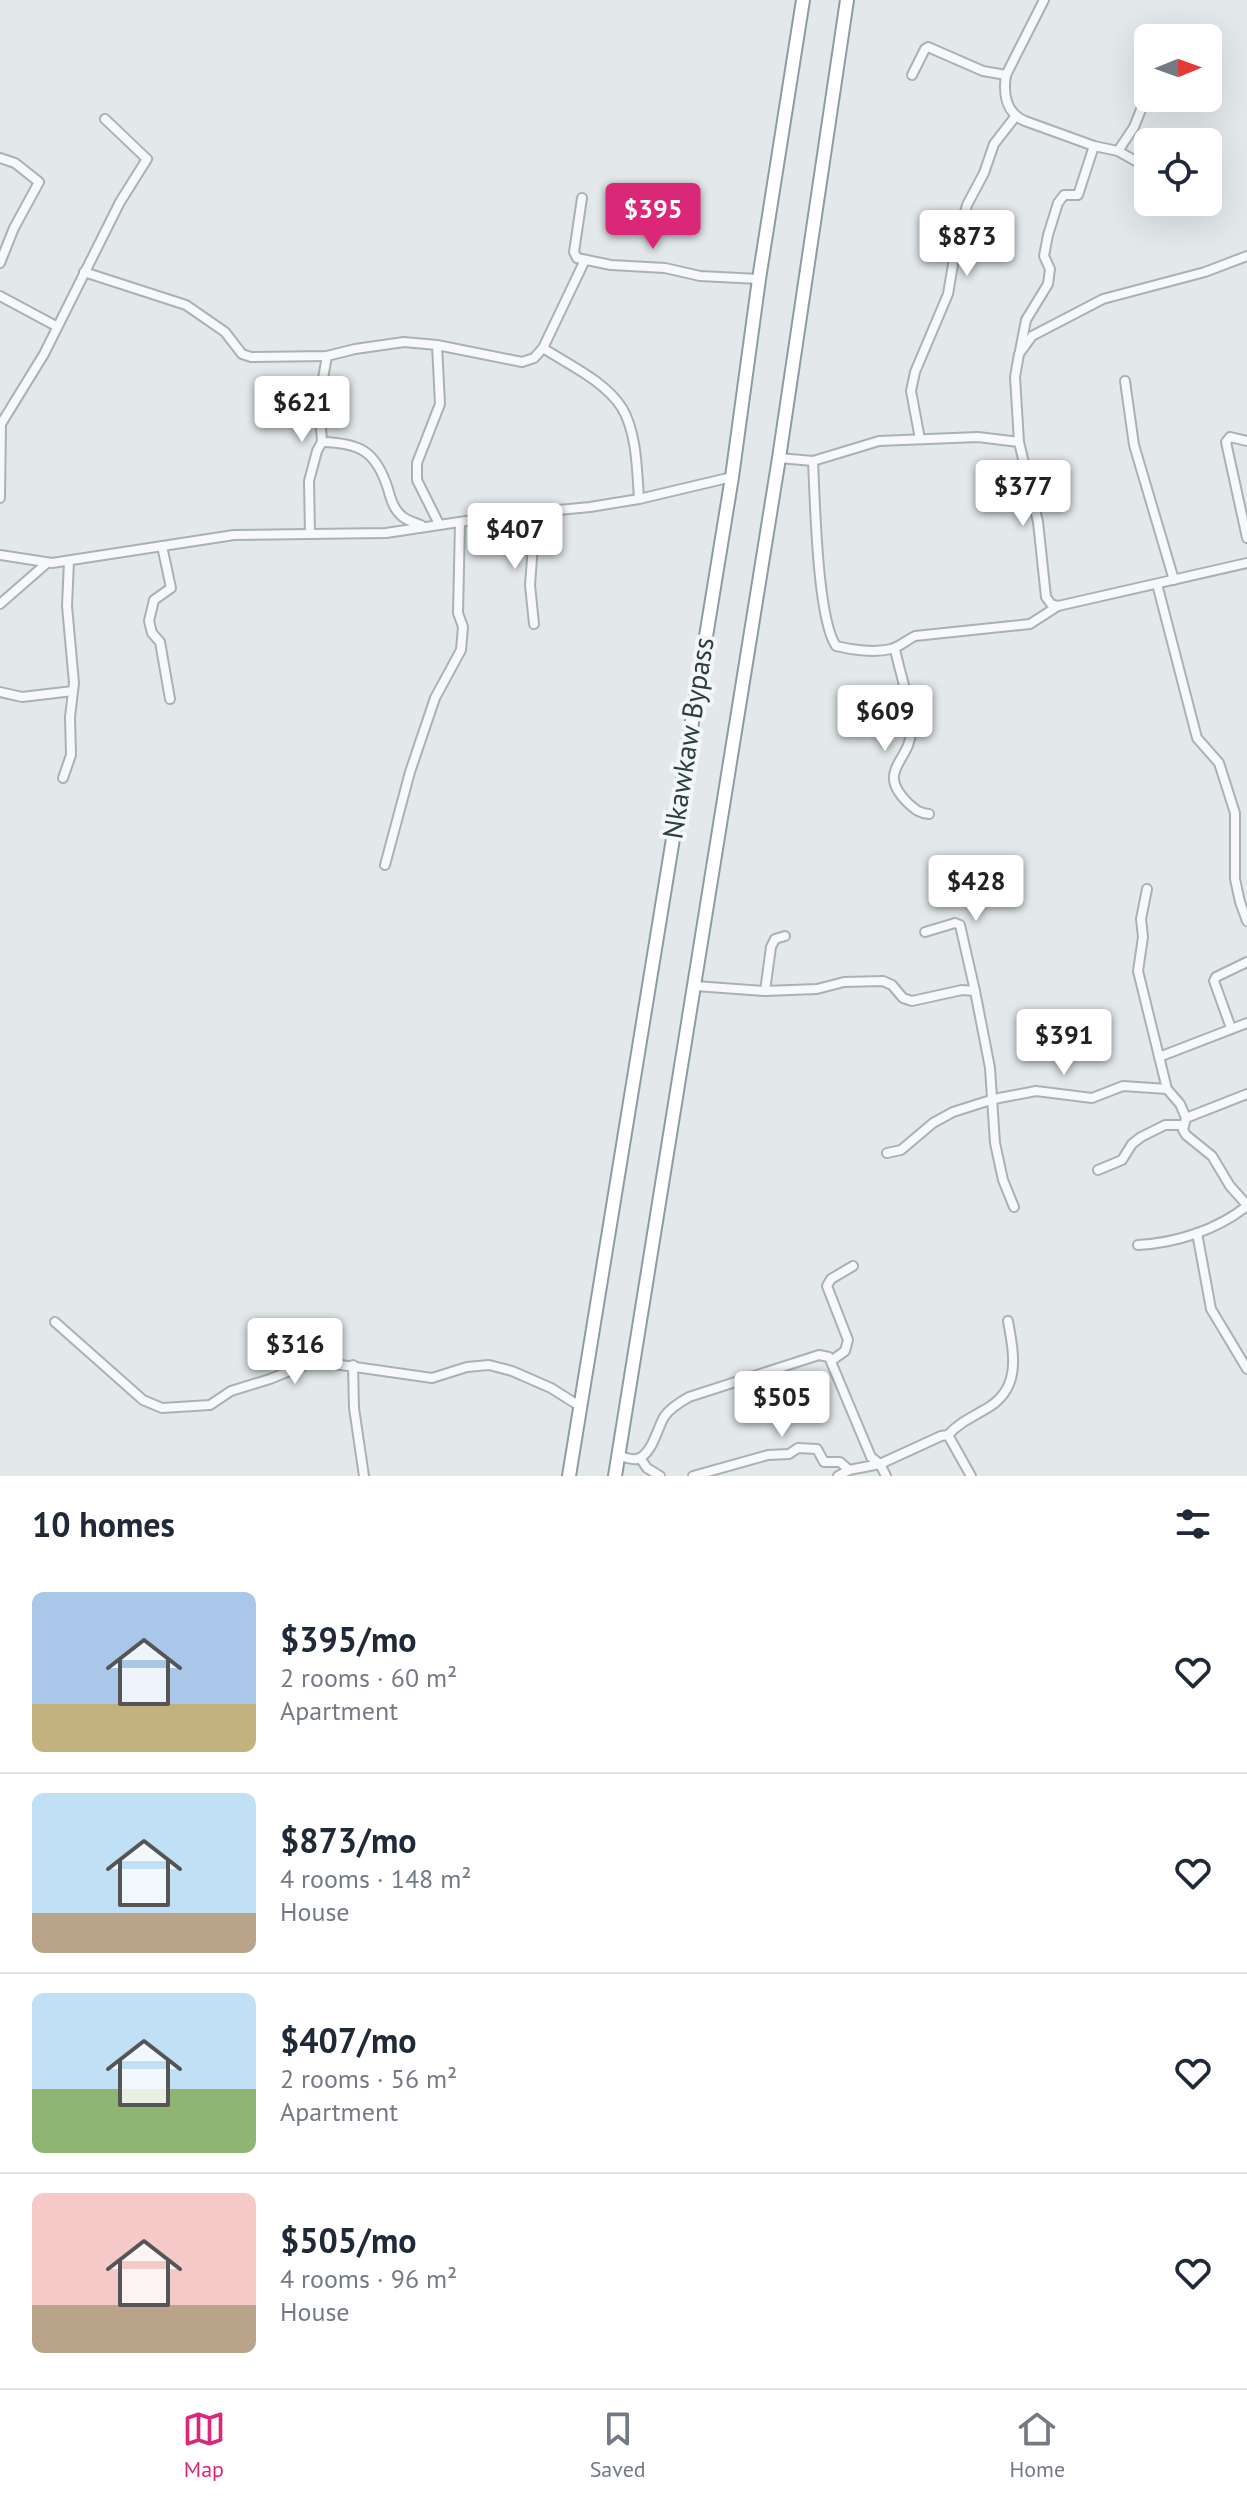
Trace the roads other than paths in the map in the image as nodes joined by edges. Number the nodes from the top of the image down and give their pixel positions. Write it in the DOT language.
graph roads {
  1 [pos="803,0"];
  2 [pos="847,0"];
  3 [pos="1044,0"];
  4 [pos="912,75"];
  5 [pos="1006,75"];
  6 [pos="1140,112"];
  7 [pos="1015,117"];
  8 [pos="105,119"];
  9 [pos="1094,146"];
  10 [pos="1118,151"];
  11 [pos="0,158"];
  12 [pos="1134,160"];
  13 [pos="582,198"];
  14 [pos="1247,256"];
  15 [pos="585,260"];
  16 [pos="0,263"];
  17 [pos="84,272"];
  18 [pos="759,279"];
  19 [pos="0,296"];
  20 [pos="56,326"];
  21 [pos="437,345"];
  22 [pos="543,348"];
  23 [pos="1019,354"];
  24 [pos="327,356"];
  25 [pos="1125,381"];
  26 [pos="920,439"];
  27 [pos="1247,441"];
  28 [pos="322,442"];
  29 [pos="1019,442"];
  30 [pos="779,458"];
  31 [pos="813,461"];
  32 [pos="732,477"];
  33 [pos="0,498"];
  34 [pos="639,499"];
  35 [pos="531,514"];
  36 [pos="460,522"];
  37 [pos="439,524"];
  38 [pos="424,526"];
  39 [pos="310,534"];
  40 [pos="1247,538"];
  41 [pos="162,546"];
  42 [pos="0,555"];
  43 [pos="69,561"];
  44 [pos="47,563"];
  45 [pos="1247,563"];
  46 [pos="1174,580"];
  47 [pos="1157,584"];
  48 [pos="0,604"];
  49 [pos="1058,606"];
  50 [pos="534,624"];
  51 [pos="895,649"];
  52 [pos="73,691"];
  53 [pos="0,692"];
  54 [pos="170,699"];
  55 [pos="63,778"];
  56 [pos="929,814"];
  57 [pos="385,865"];
  58 [pos="1147,889"];
  59 [pos="1247,921"];
  60 [pos="925,932"];
  61 [pos="785,936"];
  62 [pos="1247,962"];
  63 [pos="695,986"];
  64 [pos="765,991"];
  65 [pos="975,991"];
  66 [pos="1247,1023"];
  67 [pos="1231,1028"];
  68 [pos="1159,1057"];
  69 [pos="1167,1089"];
  70 [pos="1247,1094"];
  71 [pos="994,1099"];
  72 [pos="1184,1122"];
  73 [pos="887,1153"];
  74 [pos="1098,1170"];
  75 [pos="1247,1205"];
  76 [pos="1014,1207"];
  77 [pos="1197,1233"];
  78 [pos="1138,1245"];
  79 [pos="853,1266"];
  80 [pos="1008,1321"];
  81 [pos="55,1322"];
  82 [pos="831,1361"];
  83 [pos="353,1365"];
  84 [pos="1247,1369"];
  85 [pos="581,1407"];
  86 [pos="948,1435"];
  87 [pos="618,1455"];
  88 [pos="640,1458"];
  89 [pos="880,1464"];
  90 [pos="849,1470"];
  91 [pos="364,1476"];
  92 [pos="569,1476"];
  93 [pos="615,1476"];
  94 [pos="660,1476"];
  95 [pos="693,1476"];
  96 [pos="838,1476"];
  97 [pos="886,1476"];
  98 [pos="971,1476"];
  1 -- 18 [label="highway, Nkawkaw Bypass"];
  2 -- 30 [label="highway, Nkawkaw Bypass"];
  3 -- 5 [label="street"];
  4 -- 5 [label="street"];
  5 -- 7 [label="street"];
  6 -- 10 [label="street"];
  7 -- 9 [label="street"];
  7 -- 26 [label="street"];
  8 -- 17 [label="street"];
  9 -- 10 [label="street"];
  9 -- 23 [label="street"];
  10 -- 12 [label="street"];
  11 -- 16 [label="street"];
  13 -- 15 [label="street"];
  14 -- 23 [label="street"];
  15 -- 18 [label="street"];
  15 -- 22 [label="street"];
  17 -- 20 [label="street"];
  17 -- 24 [label="street"];
  18 -- 32 [label="highway, Nkawkaw Bypass"];
  19 -- 20 [label="street"];
  20 -- 33 [label="street"];
  21 -- 22 [label="street"];
  21 -- 24 [label="street"];
  21 -- 37 [label="street"];
  22 -- 34 [label="street"];
  23 -- 29 [label="street"];
  24 -- 28 [label="street"];
  25 -- 46 [label="street"];
  26 -- 29 [label="street"];
  26 -- 31 [label="street"];
  27 -- 40 [label="street"];
  28 -- 38 [label="street"];
  28 -- 39 [label="street"];
  29 -- 49 [label="street"];
  30 -- 31 [label="street"];
  30 -- 63 [label="highway, Nkawkaw Bypass"];
  31 -- 51 [label="street"];
  32 -- 34 [label="street"];
  32 -- 85 [label="highway, Nkawkaw Bypass"];
  34 -- 35 [label="street"];
  35 -- 36 [label="street"];
  35 -- 50 [label="street"];
  36 -- 37 [label="street"];
  36 -- 57 [label="street"];
  37 -- 38 [label="street"];
  38 -- 39 [label="street"];
  39 -- 41 [label="street"];
  41 -- 43 [label="street"];
  41 -- 54 [label="street"];
  42 -- 44 [label="street"];
  43 -- 44 [label="street"];
  43 -- 52 [label="street"];
  44 -- 48 [label="street"];
  45 -- 46 [label="street"];
  46 -- 47 [label="street"];
  47 -- 49 [label="street"];
  47 -- 59 [label="street"];
  49 -- 51 [label="street"];
  51 -- 56 [label="street"];
  52 -- 53 [label="street"];
  52 -- 55 [label="street"];
  58 -- 68 [label="street"];
  60 -- 65 [label="street"];
  61 -- 64 [label="street"];
  62 -- 67 [label="street"];
  63 -- 64 [label="street"];
  63 -- 87 [label="highway, Nkawkaw Bypass"];
  64 -- 65 [label="street"];
  65 -- 71 [label="street"];
  66 -- 67 [label="street"];
  67 -- 68 [label="street"];
  68 -- 69 [label="street"];
  69 -- 71 [label="street"];
  69 -- 72 [label="street"];
  70 -- 72 [label="street"];
  71 -- 73 [label="street"];
  71 -- 76 [label="street"];
  72 -- 74 [label="street"];
  72 -- 75 [label="street"];
  75 -- 77 [label="street"];
  77 -- 78 [label="street"];
  77 -- 84 [label="street"];
  79 -- 82 [label="street"];
  80 -- 86 [label="street"];
  81 -- 83 [label="street"];
  82 -- 88 [label="street"];
  82 -- 89 [label="street"];
  83 -- 85 [label="street"];
  83 -- 91 [label="street"];
  85 -- 92 [label="highway, Nkawkaw Bypass"];
  86 -- 89 [label="street"];
  86 -- 98 [label="street"];
  87 -- 88 [label="street"];
  87 -- 93 [label="highway, Nkawkaw Bypass"];
  88 -- 94 [label="street"];
  89 -- 90 [label="street"];
  89 -- 97 [label="street"];
  90 -- 95 [label="street"];
  90 -- 96 [label="street"];
}
